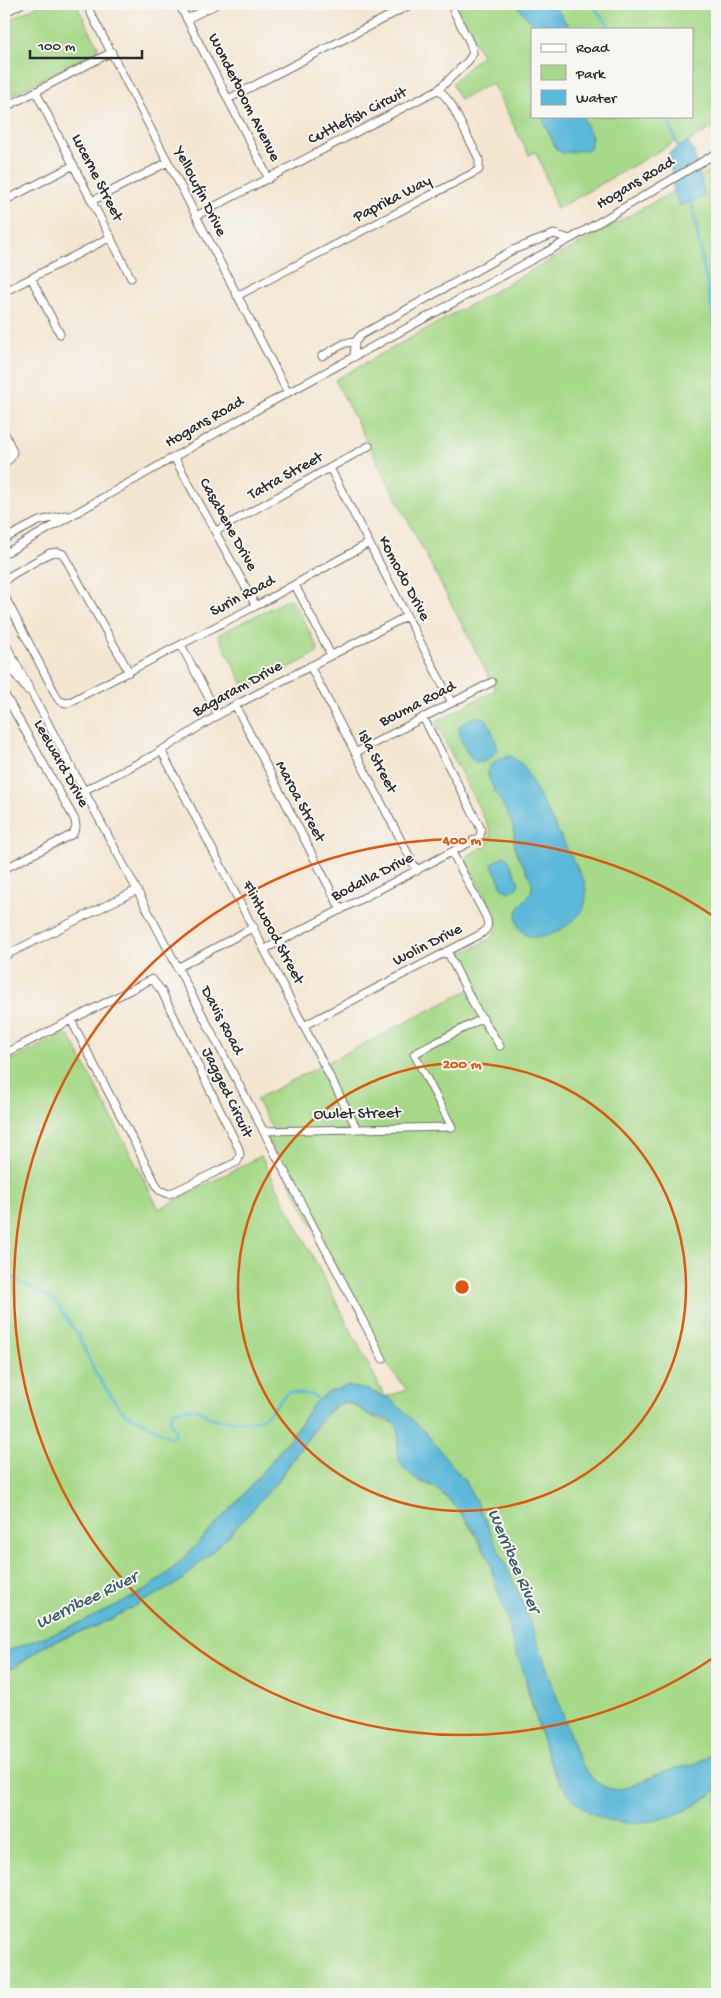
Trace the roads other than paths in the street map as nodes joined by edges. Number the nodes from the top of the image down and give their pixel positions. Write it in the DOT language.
graph roads {
  1 [pos="21,4"];
  2 [pos="86,4"];
  3 [pos="179,4"];
  4 [pos="217,4"];
  5 [pos="412,4"];
  6 [pos="450,4"];
  7 [pos="4,13"];
  8 [pos="186,20"];
  9 [pos="112,52"];
  10 [pos="439,89"];
  11 [pos="36,92"];
  12 [pos="228,99"];
  13 [pos="4,108"];
  14 [pos="714,155"];
  15 [pos="168,162"];
  16 [pos="74,164"];
  17 [pos="269,179"];
  18 [pos="4,200"];
  19 [pos="92,201"];
  20 [pos="196,216"];
  21 [pos="111,237"];
  22 [pos="570,239"];
  23 [pos="31,278"];
  24 [pos="132,278"];
  25 [pos="4,292"];
  26 [pos="237,296"];
  27 [pos="60,334"];
  28 [pos="355,342"];
  29 [pos="322,356"];
  30 [pos="354,358"];
  31 [pos="288,393"];
  32 [pos="4,431"];
  33 [pos="369,446"];
  34 [pos="174,457"];
  35 [pos="4,463"];
  36 [pos="330,468"];
  37 [pos="72,514"];
  38 [pos="216,532"];
  39 [pos="4,539"];
  40 [pos="369,543"];
  41 [pos="4,554"];
  42 [pos="4,582"];
  43 [pos="295,585"];
  44 [pos="4,595"];
  45 [pos="256,606"];
  46 [pos="407,616"];
  47 [pos="4,641"];
  48 [pos="181,644"];
  49 [pos="331,655"];
  50 [pos="4,659"];
  51 [pos="310,666"];
  52 [pos="129,672"];
  53 [pos="492,682"];
  54 [pos="4,693"];
  55 [pos="34,698"];
  56 [pos="452,702"];
  57 [pos="235,705"];
  58 [pos="218,715"];
  59 [pos="423,718"];
  60 [pos="161,750"];
  61 [pos="355,753"];
  62 [pos="83,791"];
  63 [pos="452,852"];
  64 [pos="4,869"];
  65 [pos="416,871"];
  66 [pos="137,890"];
  67 [pos="341,910"];
  68 [pos="254,927"];
  69 [pos="265,949"];
  70 [pos="447,951"];
  71 [pos="4,956"];
  72 [pos="177,968"];
  73 [pos="482,1018"];
  74 [pos="70,1020"];
  75 [pos="305,1025"];
  76 [pos="500,1046"];
  77 [pos="4,1054"];
  78 [pos="357,1128"];
  79 [pos="263,1131"];
  80 [pos="383,1358"];
  1 -- 7 [label="street"];
  2 -- 9 [label="street, Yellowfin Drive"];
  3 -- 8 [label="street, Wonderboom Avenue"];
  4 -- 8 [label="street"];
  5 -- 12 [label="street"];
  6 -- 10 [label="street, Cuttlefish Circuit"];
  8 -- 12 [label="street, Wonderboom Avenue"];
  9 -- 11 [label="street"];
  9 -- 15 [label="street, Yellowfin Drive"];
  10 -- 17 [label="street, Cuttlefish Circuit"];
  10 -- 26 [label="street, Paprika Way"];
  11 -- 13 [label="street"];
  11 -- 16 [label="street, Lucerne Street"];
  12 -- 17 [label="street, Wonderboom Avenue"];
  14 -- 22 [label="street, Hogans Road"];
  15 -- 19 [label="street"];
  15 -- 20 [label="street, Yellowfin Drive"];
  16 -- 18 [label="street"];
  16 -- 19 [label="street, Lucerne Street"];
  17 -- 20 [label="street, Cuttlefish Circuit"];
  19 -- 21 [label="street, Lucerne Street"];
  20 -- 26 [label="street, Yellowfin Drive"];
  21 -- 23 [label="street"];
  21 -- 24 [label="street, Lucerne Street"];
  22 -- 28 [label="street"];
  22 -- 30 [label="street, Hogans Road"];
  23 -- 25 [label="street"];
  23 -- 27 [label="street"];
  26 -- 31 [label="street, Yellowfin Drive"];
  28 -- 29 [label="street"];
  28 -- 30 [label="street"];
  30 -- 31 [label="street, Hogans Road"];
  31 -- 34 [label="street, Hogans Road"];
  32 -- 35 [label="street"];
  33 -- 36 [label="street, Tatra Street"];
  34 -- 37 [label="street, Hogans Road"];
  34 -- 38 [label="street, Casabene Drive"];
  36 -- 38 [label="street, Tatra Street"];
  36 -- 40 [label="street, Komodo Drive"];
  37 -- 39 [label="street, Hogans Road"];
  37 -- 41 [label="street, Hogans Road"];
  38 -- 45 [label="street, Casabene Drive"];
  40 -- 43 [label="street, Surin Road"];
  40 -- 46 [label="street, Komodo Drive"];
  42 -- 52 [label="street"];
  43 -- 45 [label="street, Surin Road"];
  43 -- 49 [label="street"];
  44 -- 52 [label="street, Surin Road"];
  45 -- 48 [label="street, Surin Road"];
  46 -- 49 [label="street, Bagaram Drive"];
  46 -- 56 [label="street, Komodo Drive"];
  47 -- 55 [label="street, Davis Road"];
  48 -- 52 [label="street, Surin Road"];
  48 -- 58 [label="street"];
  49 -- 51 [label="street, Bagaram Drive"];
  50 -- 55 [label="street, Davis Road"];
  51 -- 57 [label="street, Bagaram Drive"];
  51 -- 61 [label="street, Isla Street"];
  53 -- 56 [label="street, Bouma Road"];
  54 -- 64 [label="street, Leeward Drive"];
  55 -- 62 [label="street, Davis Road"];
  56 -- 59 [label="street, Bouma Road"];
  57 -- 58 [label="street, Bagaram Drive"];
  57 -- 67 [label="street, Maroa Street"];
  58 -- 60 [label="street, Bagaram Drive"];
  59 -- 61 [label="street, Bouma Road"];
  59 -- 63 [label="street, Bodalla Drive"];
  60 -- 62 [label="street, Bagaram Drive"];
  60 -- 68 [label="street, Flintwood Street"];
  61 -- 65 [label="street, Isla Street"];
  62 -- 66 [label="street, Davis Road"];
  63 -- 65 [label="street, Bodalla Drive"];
  63 -- 70 [label="street, Wolin Drive"];
  65 -- 67 [label="street, Bodalla Drive"];
  66 -- 71 [label="street"];
  66 -- 72 [label="street, Davis Road"];
  67 -- 69 [label="street, Bodalla Drive"];
  68 -- 69 [label="street, Flintwood Street"];
  68 -- 72 [label="street"];
  69 -- 75 [label="street, Flintwood Street"];
  70 -- 73 [label="street"];
  70 -- 75 [label="street, Wolin Drive"];
  72 -- 79 [label="street, Davis Road"];
  73 -- 76 [label="street"];
  73 -- 78 [label="street, Owlet Street"];
  74 -- 74 [label="street, Jagged Circuit"];
  74 -- 77 [label="street, Jagged Circuit"];
  75 -- 78 [label="street, Flintwood Street"];
  78 -- 79 [label="street, Owlet Street"];
  79 -- 80 [label="street, Davis Road"];
}
